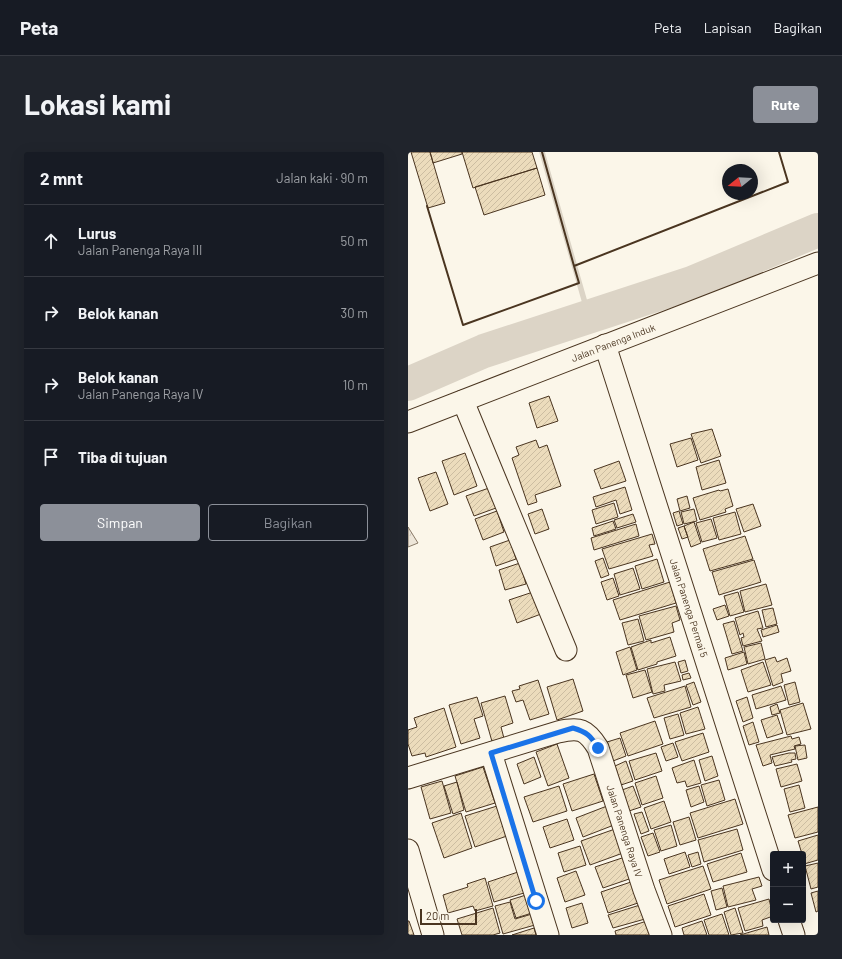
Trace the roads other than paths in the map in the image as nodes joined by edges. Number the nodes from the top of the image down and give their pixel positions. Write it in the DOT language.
graph roads {
  1 [pos="818,263"];
  2 [pos="605,345"];
  3 [pos="463,401"];
  4 [pos="408,422"];
  5 [pos="566,650"];
  6 [pos="491,753"];
  7 [pos="408,778"];
  8 [pos="408,850"];
  9 [pos="770,861"];
  10 [pos="790,923"];
  11 [pos="433,935"];
  12 [pos="548,935"];
  13 [pos="661,935"];
  14 [pos="794,935"];
  1 -- 2 [label="street, Jalan Panenga Induk"];
  2 -- 3 [label="street, Jalan Panenga Induk"];
  2 -- 9 [label="street, Jalan Panenga Permai 5"];
  3 -- 4 [label="street, Jalan Panenga Induk"];
  3 -- 5 [label="street"];
  6 -- 7 [label="street"];
  6 -- 12 [label="street"];
  6 -- 13 [label="street, Jalan Panenga Raya IV"];
  8 -- 11 [label="street"];
  10 -- 14 [label="street"];
}
